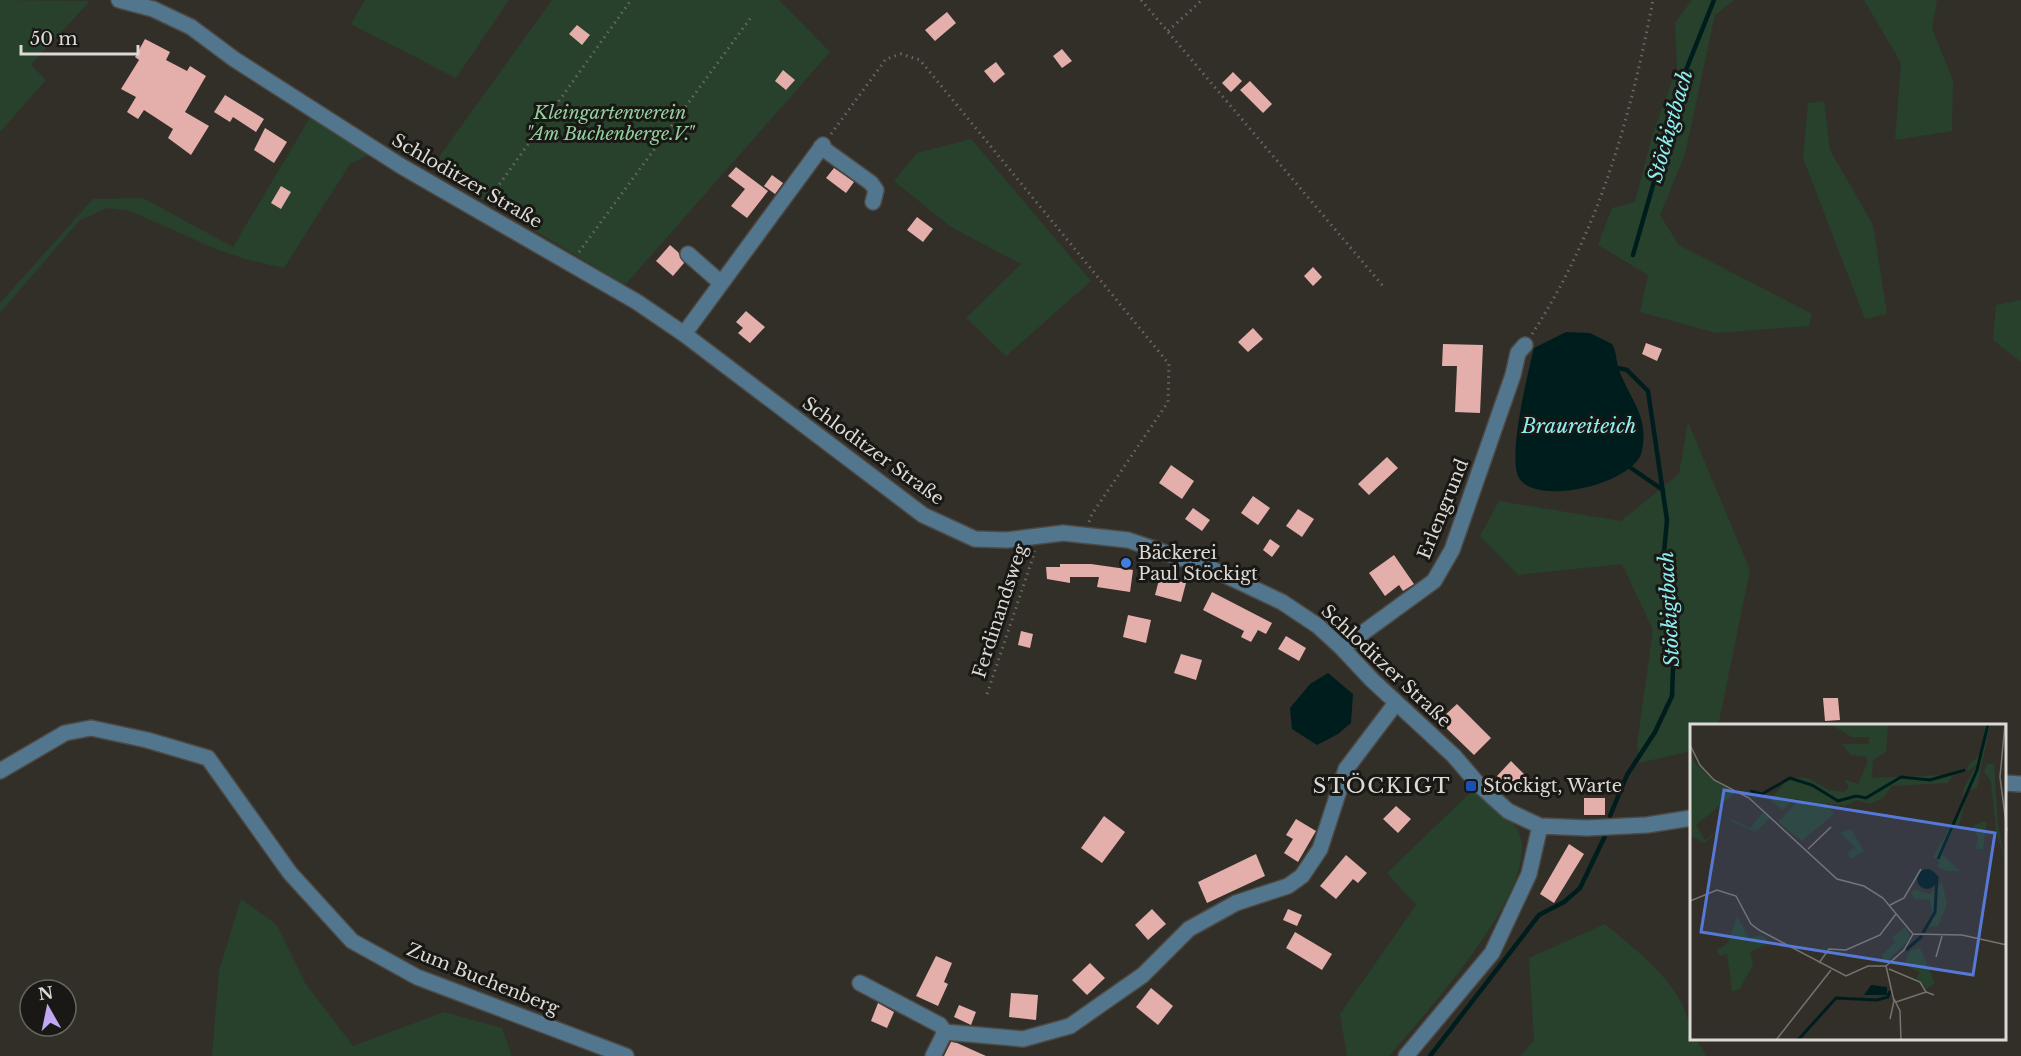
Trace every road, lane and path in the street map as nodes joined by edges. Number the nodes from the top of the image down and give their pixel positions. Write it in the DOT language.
graph roads {
  1 [pos="119,0"];
  2 [pos="631,0"];
  3 [pos="1141,0"];
  4 [pos="1202,0"];
  5 [pos="1653,0"];
  6 [pos="752,16"];
  7 [pos="1168,32"];
  8 [pos="822,146"];
  9 [pos="873,202"];
  10 [pos="481,211"];
  11 [pos="688,254"];
  12 [pos="571,263"];
  13 [pos="721,283"];
  14 [pos="1383,286"];
  15 [pos="684,334"];
  16 [pos="1525,345"];
  17 [pos="1086,534"];
  18 [pos="1039,537"];
  19 [pos="1342,648"];
  20 [pos="987,694"];
  21 [pos="1396,703"];
  22 [pos="0,771"];
  23 [pos="2006,783"];
  24 [pos="2021,784"];
  25 [pos="1690,818"];
  26 [pos="1540,826"];
  27 [pos="860,984"];
  28 [pos="945,1032"];
  29 [pos="626,1056"];
  30 [pos="933,1056"];
  31 [pos="1406,1056"];
  1 -- 10 [label="street, Schloditzer Straße"];
  2 -- 10 [label="path"];
  3 -- 7 [label="path"];
  4 -- 7 [label="path"];
  5 -- 16 [label="path"];
  6 -- 12 [label="path"];
  7 -- 14 [label="path"];
  8 -- 9 [label="street"];
  8 -- 13 [label="street"];
  8 -- 17 [label="path"];
  10 -- 12 [label="street, Schloditzer Straße"];
  11 -- 13 [label="street"];
  12 -- 15 [label="street, Schloditzer Straße"];
  13 -- 15 [label="street"];
  15 -- 18 [label="street, Schloditzer Straße"];
  16 -- 19 [label="street, Erlengrund"];
  17 -- 18 [label="street, Schloditzer Straße"];
  17 -- 19 [label="street, Schloditzer Straße"];
  18 -- 20 [label="path, Ferdinandsweg"];
  19 -- 21 [label="street, Schloditzer Straße"];
  21 -- 26 [label="street, Schloditzer Straße"];
  21 -- 28 [label="street"];
  22 -- 29 [label="street, Zum Buchenberg"];
  23 -- 24 [label="street"];
  25 -- 26 [label="street, Schloditzer Straße"];
  26 -- 31 [label="street"];
  27 -- 28 [label="street"];
  28 -- 30 [label="street"];
}
